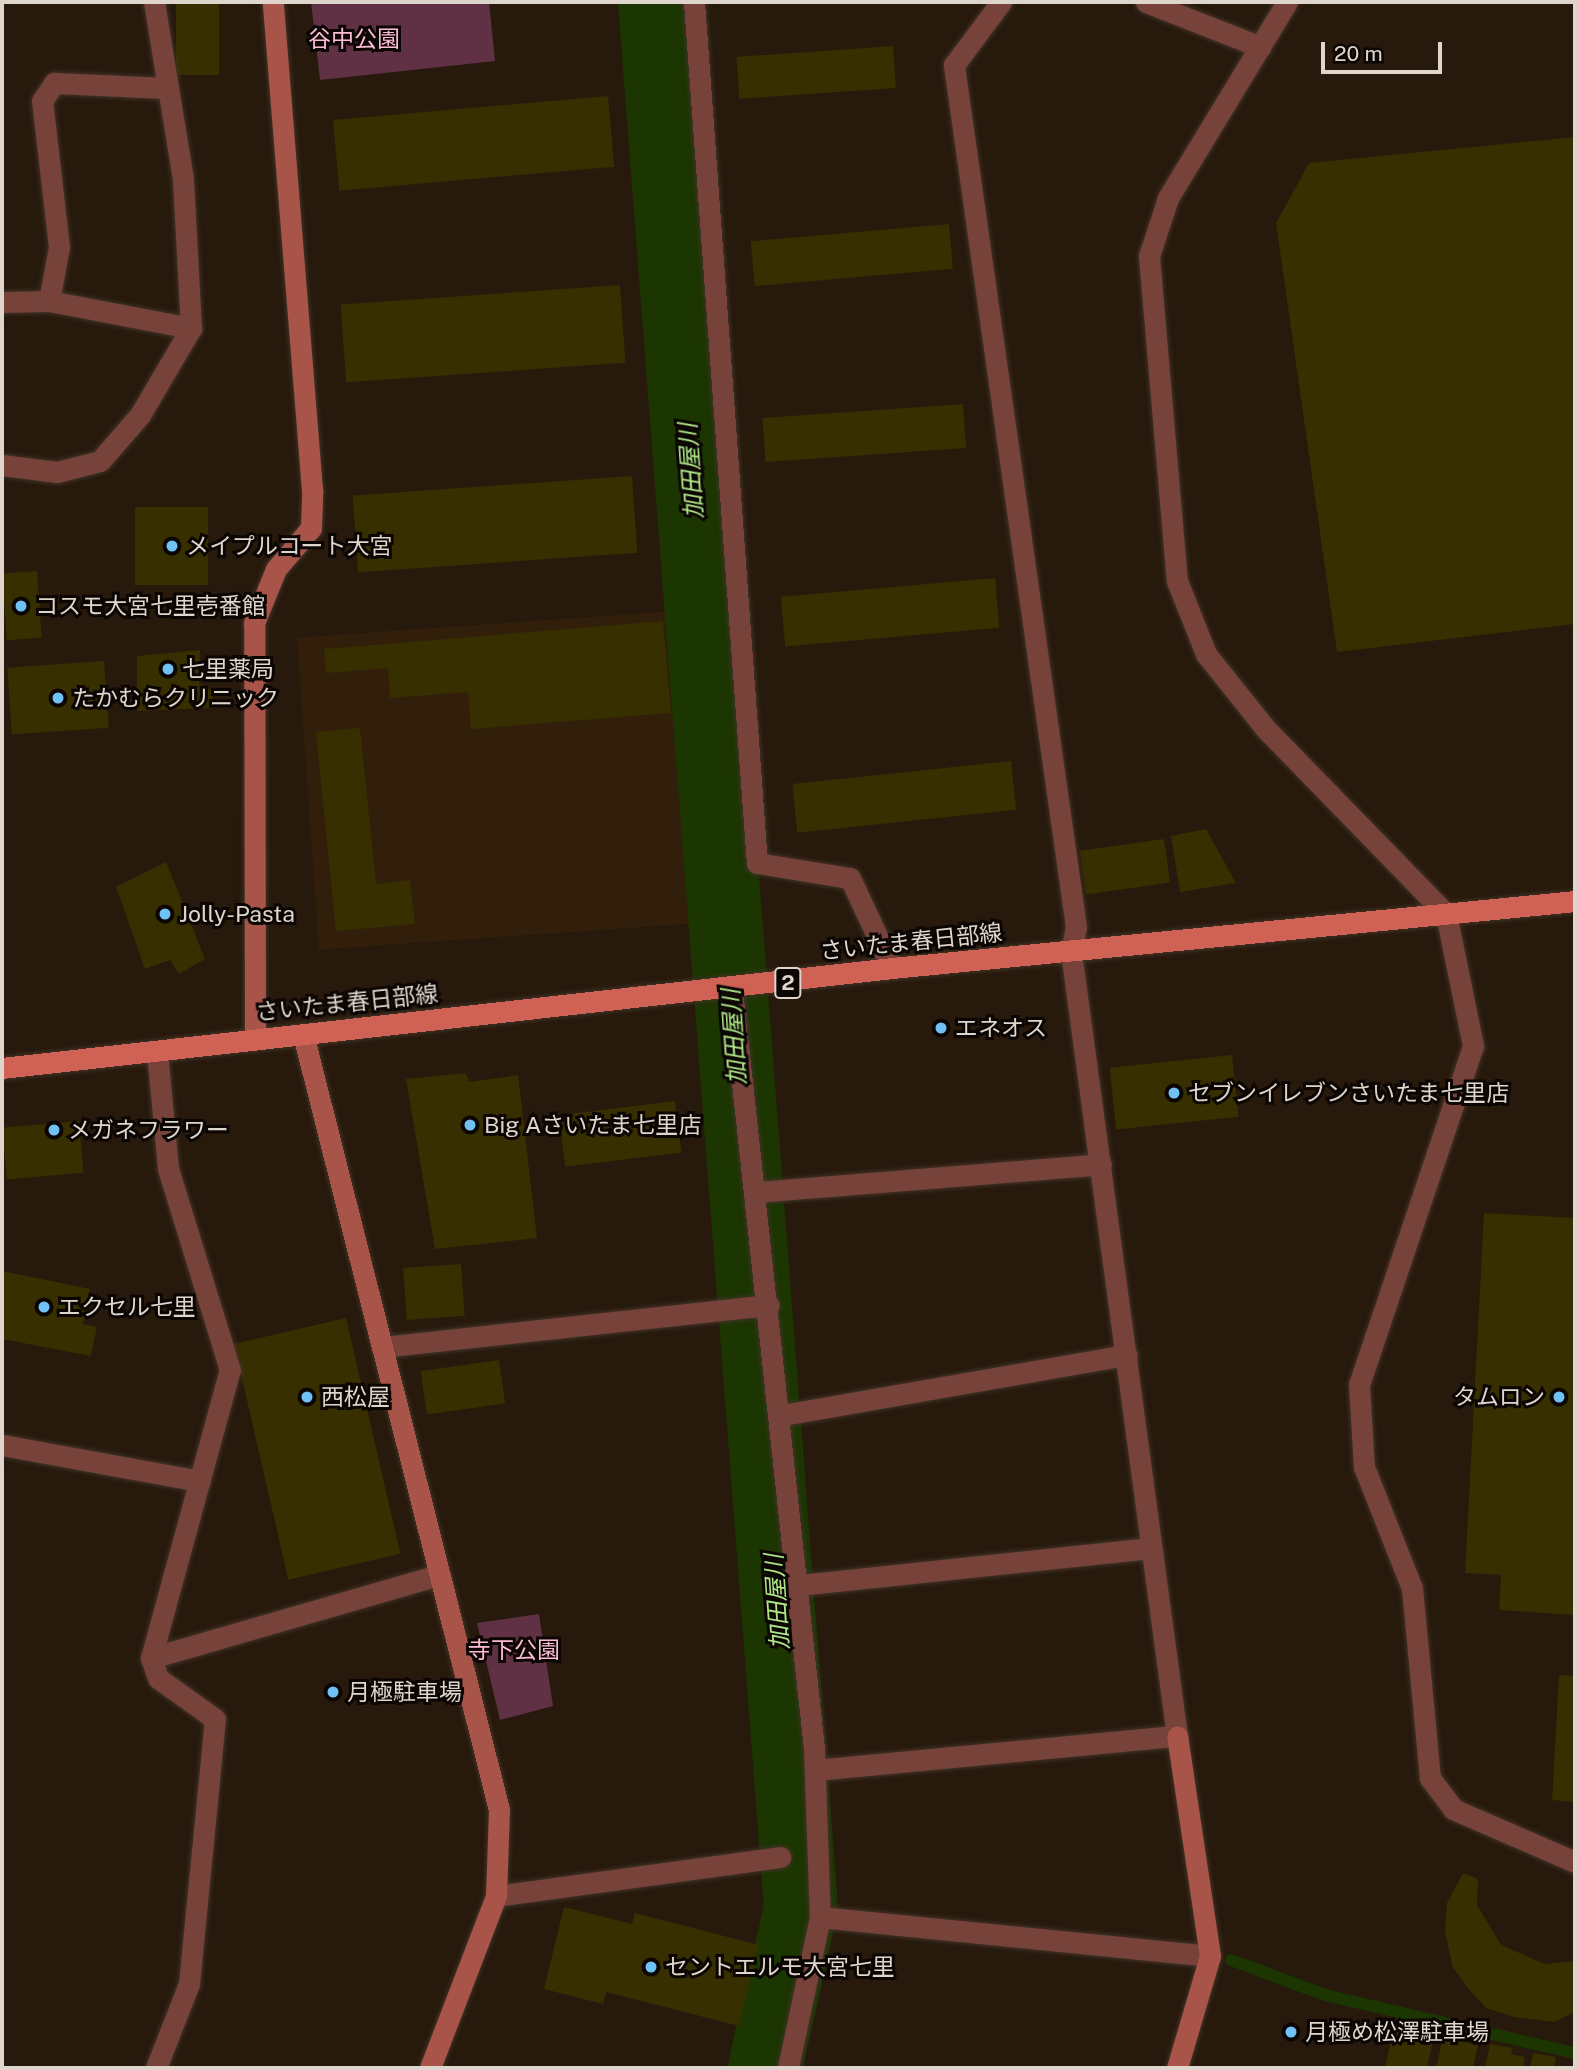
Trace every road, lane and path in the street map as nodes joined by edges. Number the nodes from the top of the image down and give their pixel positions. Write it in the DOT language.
graph roads {
  1 [pos="154,2"];
  2 [pos="273,2"];
  3 [pos="694,2"];
  4 [pos="1001,2"];
  5 [pos="1146,2"];
  6 [pos="1287,2"];
  7 [pos="1261,47"];
  8 [pos="166,88"];
  9 [pos="49,300"];
  10 [pos="2,302"];
  11 [pos="191,328"];
  12 [pos="2,465"];
  13 [pos="1575,901"];
  14 [pos="1446,914"];
  15 [pos="1070,951"];
  16 [pos="892,968"];
  17 [pos="732,990"];
  18 [pos="303,1034"];
  19 [pos="255,1039"];
  20 [pos="157,1052"];
  21 [pos="2,1068"];
  22 [pos="1101,1164"];
  23 [pos="756,1192"];
  24 [pos="769,1305"];
  25 [pos="382,1348"];
  26 [pos="1127,1355"];
  27 [pos="782,1415"];
  28 [pos="2,1445"];
  29 [pos="200,1481"];
  30 [pos="1150,1548"];
  31 [pos="439,1575"];
  32 [pos="799,1586"];
  33 [pos="151,1658"];
  34 [pos="1177,1736"];
  35 [pos="815,1770"];
  36 [pos="780,1857"];
  37 [pos="1575,1862"];
  38 [pos="496,1896"];
  39 [pos="820,1917"];
  40 [pos="1210,1956"];
  41 [pos="156,2068"];
  42 [pos="430,2068"];
  43 [pos="788,2068"];
  44 [pos="1177,2068"];
  1 -- 8 [label="street"];
  2 -- 19 [label="street"];
  3 -- 16 [label="street"];
  4 -- 15 [label="street"];
  5 -- 7 [label="street"];
  6 -- 7 [label="street"];
  7 -- 14 [label="street"];
  8 -- 9 [label="street"];
  8 -- 11 [label="street"];
  9 -- 10 [label="street"];
  9 -- 11 [label="street"];
  11 -- 12 [label="street"];
  13 -- 14 [label="main road, さいたま春日部線 / 2"];
  14 -- 15 [label="main road, さいたま春日部線 / 2"];
  14 -- 37 [label="street"];
  15 -- 16 [label="main road, さいたま春日部線 / 2"];
  15 -- 22 [label="street"];
  16 -- 17 [label="main road, さいたま春日部線 / 2"];
  17 -- 18 [label="main road, さいたま春日部線 / 2"];
  17 -- 23 [label="street"];
  18 -- 19 [label="main road, さいたま春日部線 / 2"];
  18 -- 25 [label="street"];
  19 -- 20 [label="main road, さいたま春日部線 / 2"];
  20 -- 21 [label="main road, さいたま春日部線 / 2"];
  20 -- 29 [label="street"];
  22 -- 23 [label="street"];
  22 -- 26 [label="street"];
  23 -- 24 [label="street"];
  24 -- 25 [label="street"];
  24 -- 27 [label="street"];
  25 -- 31 [label="street"];
  26 -- 27 [label="street"];
  26 -- 30 [label="street"];
  27 -- 32 [label="street"];
  28 -- 29 [label="street"];
  29 -- 33 [label="street"];
  30 -- 32 [label="street"];
  30 -- 34 [label="street"];
  31 -- 33 [label="street"];
  31 -- 38 [label="street"];
  32 -- 35 [label="street"];
  33 -- 41 [label="street"];
  34 -- 35 [label="street"];
  34 -- 40 [label="street"];
  35 -- 39 [label="street"];
  36 -- 38 [label="street"];
  38 -- 42 [label="street"];
  39 -- 40 [label="street"];
  39 -- 43 [label="street"];
  40 -- 44 [label="street"];
}
